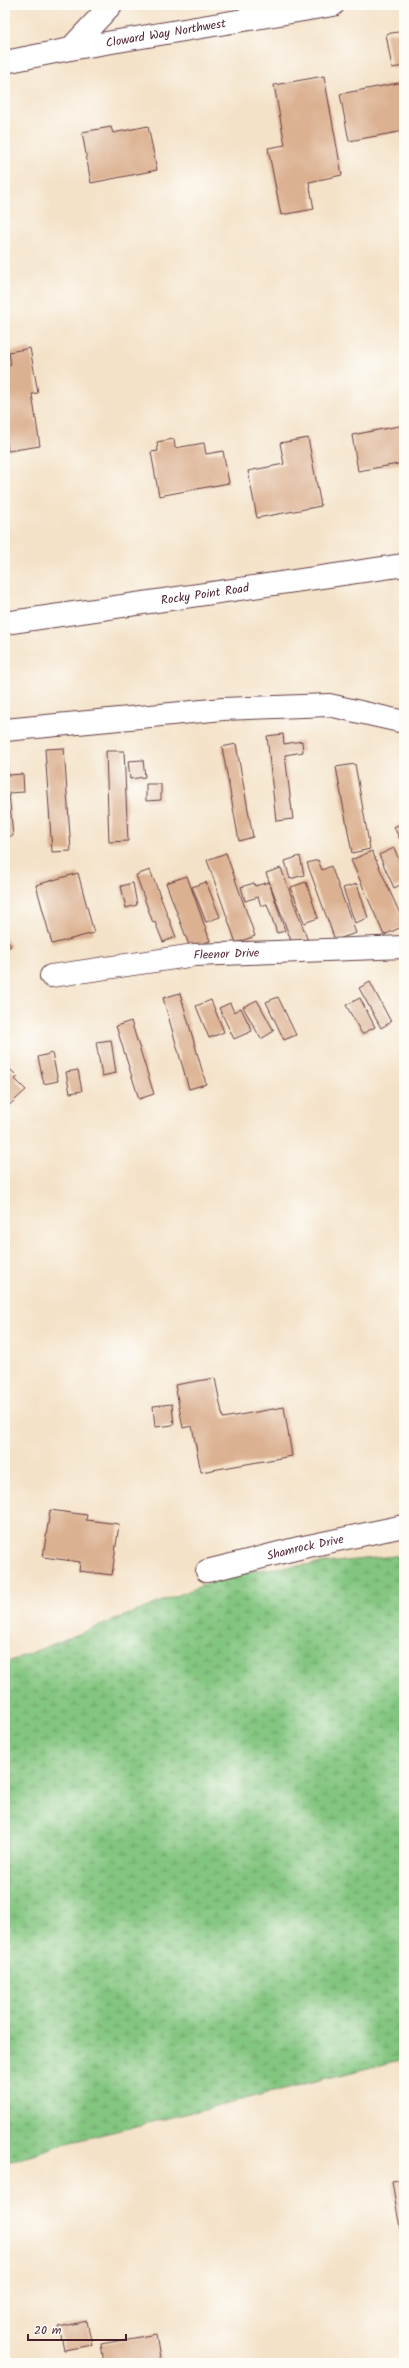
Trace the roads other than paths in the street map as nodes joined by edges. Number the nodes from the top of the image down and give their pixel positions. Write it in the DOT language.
graph roads {
  1 [pos="111,5"];
  2 [pos="333,5"];
  3 [pos="70,50"];
  4 [pos="5,62"];
  5 [pos="404,565"];
  6 [pos="5,623"];
  7 [pos="404,722"];
  8 [pos="5,730"];
  9 [pos="404,947"];
  10 [pos="51,976"];
  11 [pos="404,1526"];
  12 [pos="207,1571"];
  1 -- 3 [label="street"];
  2 -- 3 [label="street, Cloward Way Northwest"];
  3 -- 4 [label="street, Cloward Way Northwest"];
  5 -- 6 [label="street, Rocky Point Road"];
  7 -- 8 [label="street"];
  9 -- 10 [label="street, Fleenor Drive"];
  11 -- 12 [label="street, Shamrock Drive"];
}
